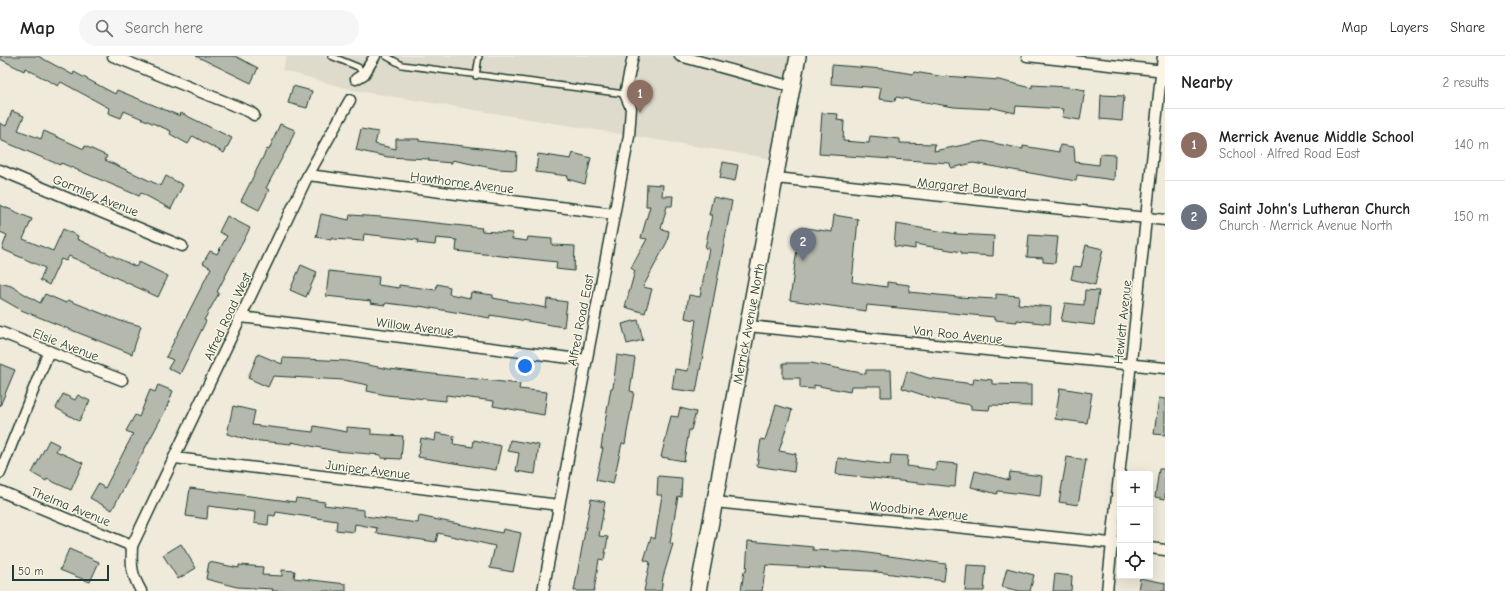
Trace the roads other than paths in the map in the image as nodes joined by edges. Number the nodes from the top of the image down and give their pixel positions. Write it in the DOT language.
graph roads {
  1 [pos="114,56"];
  2 [pos="331,56"];
  3 [pos="375,56"];
  4 [pos="386,56"];
  5 [pos="479,56"];
  6 [pos="633,56"];
  7 [pos="680,56"];
  8 [pos="798,56"];
  9 [pos="1027,56"];
  10 [pos="1163,56"];
  11 [pos="1163,70"];
  12 [pos="476,76"];
  13 [pos="360,77"];
  14 [pos="793,87"];
  15 [pos="625,94"];
  16 [pos="350,100"];
  17 [pos="254,115"];
  18 [pos="0,170"];
  19 [pos="308,175"];
  20 [pos="776,178"];
  21 [pos="614,214"];
  22 [pos="1146,218"];
  23 [pos="1165,220"];
  24 [pos="182,246"];
  25 [pos="241,317"];
  26 [pos="748,326"];
  27 [pos="0,332"];
  28 [pos="49,351"];
  29 [pos="586,360"];
  30 [pos="1130,364"];
  31 [pos="1165,368"];
  32 [pos="122,380"];
  33 [pos="175,458"];
  34 [pos="0,473"];
  35 [pos="0,491"];
  36 [pos="715,502"];
  37 [pos="559,505"];
  38 [pos="1116,543"];
  39 [pos="132,546"];
  40 [pos="1153,548"];
  41 [pos="1165,550"];
  42 [pos="141,591"];
  43 [pos="543,591"];
  44 [pos="698,591"];
  45 [pos="1107,591"];
  1 -- 17 [label="street"];
  2 -- 13 [label="lane"];
  3 -- 13 [label="street"];
  4 -- 12 [label="lane"];
  5 -- 12 [label="lane"];
  6 -- 15 [label="street, Alfred Road East"];
  7 -- 14 [label="street"];
  8 -- 14 [label="main road, Merrick Avenue North"];
  9 -- 11 [label="street"];
  10 -- 11 [label="street, Hewlett Avenue"];
  11 -- 22 [label="street, Hewlett Avenue"];
  12 -- 15 [label="lane"];
  14 -- 20 [label="main road, Merrick Avenue North"];
  15 -- 21 [label="street, Alfred Road East"];
  16 -- 19 [label="street, Alfred Road West"];
  18 -- 24 [label="street, Gormley Avenue"];
  19 -- 21 [label="street, Hawthorne Avenue"];
  19 -- 25 [label="street, Alfred Road West"];
  20 -- 22 [label="street, Margaret Boulevard"];
  20 -- 26 [label="main road, Merrick Avenue North"];
  21 -- 29 [label="street, Alfred Road East"];
  22 -- 23 [label="street, Margaret Boulevard"];
  22 -- 30 [label="street, Hewlett Avenue"];
  25 -- 29 [label="street, Willow Avenue"];
  25 -- 33 [label="street, Alfred Road West"];
  26 -- 30 [label="street, Van Roo Avenue"];
  26 -- 36 [label="main road, Merrick Avenue North"];
  27 -- 28 [label="street, Elsie Avenue"];
  28 -- 32 [label="street, Elsie Avenue"];
  28 -- 34 [label="street"];
  29 -- 37 [label="street, Alfred Road East"];
  30 -- 31 [label="street, Van Roo Avenue"];
  30 -- 38 [label="street, Hewlett Avenue"];
  33 -- 37 [label="street, Juniper Avenue"];
  33 -- 39 [label="street, Alfred Road West"];
  35 -- 39 [label="street, Thelma Avenue"];
  36 -- 38 [label="street, Woodbine Avenue"];
  36 -- 44 [label="main road, Merrick Avenue North"];
  37 -- 43 [label="street, Alfred Road East"];
  38 -- 45 [label="street, Hewlett Avenue"];
  39 -- 42 [label="street"];
  40 -- 41 [label="street"];
}
